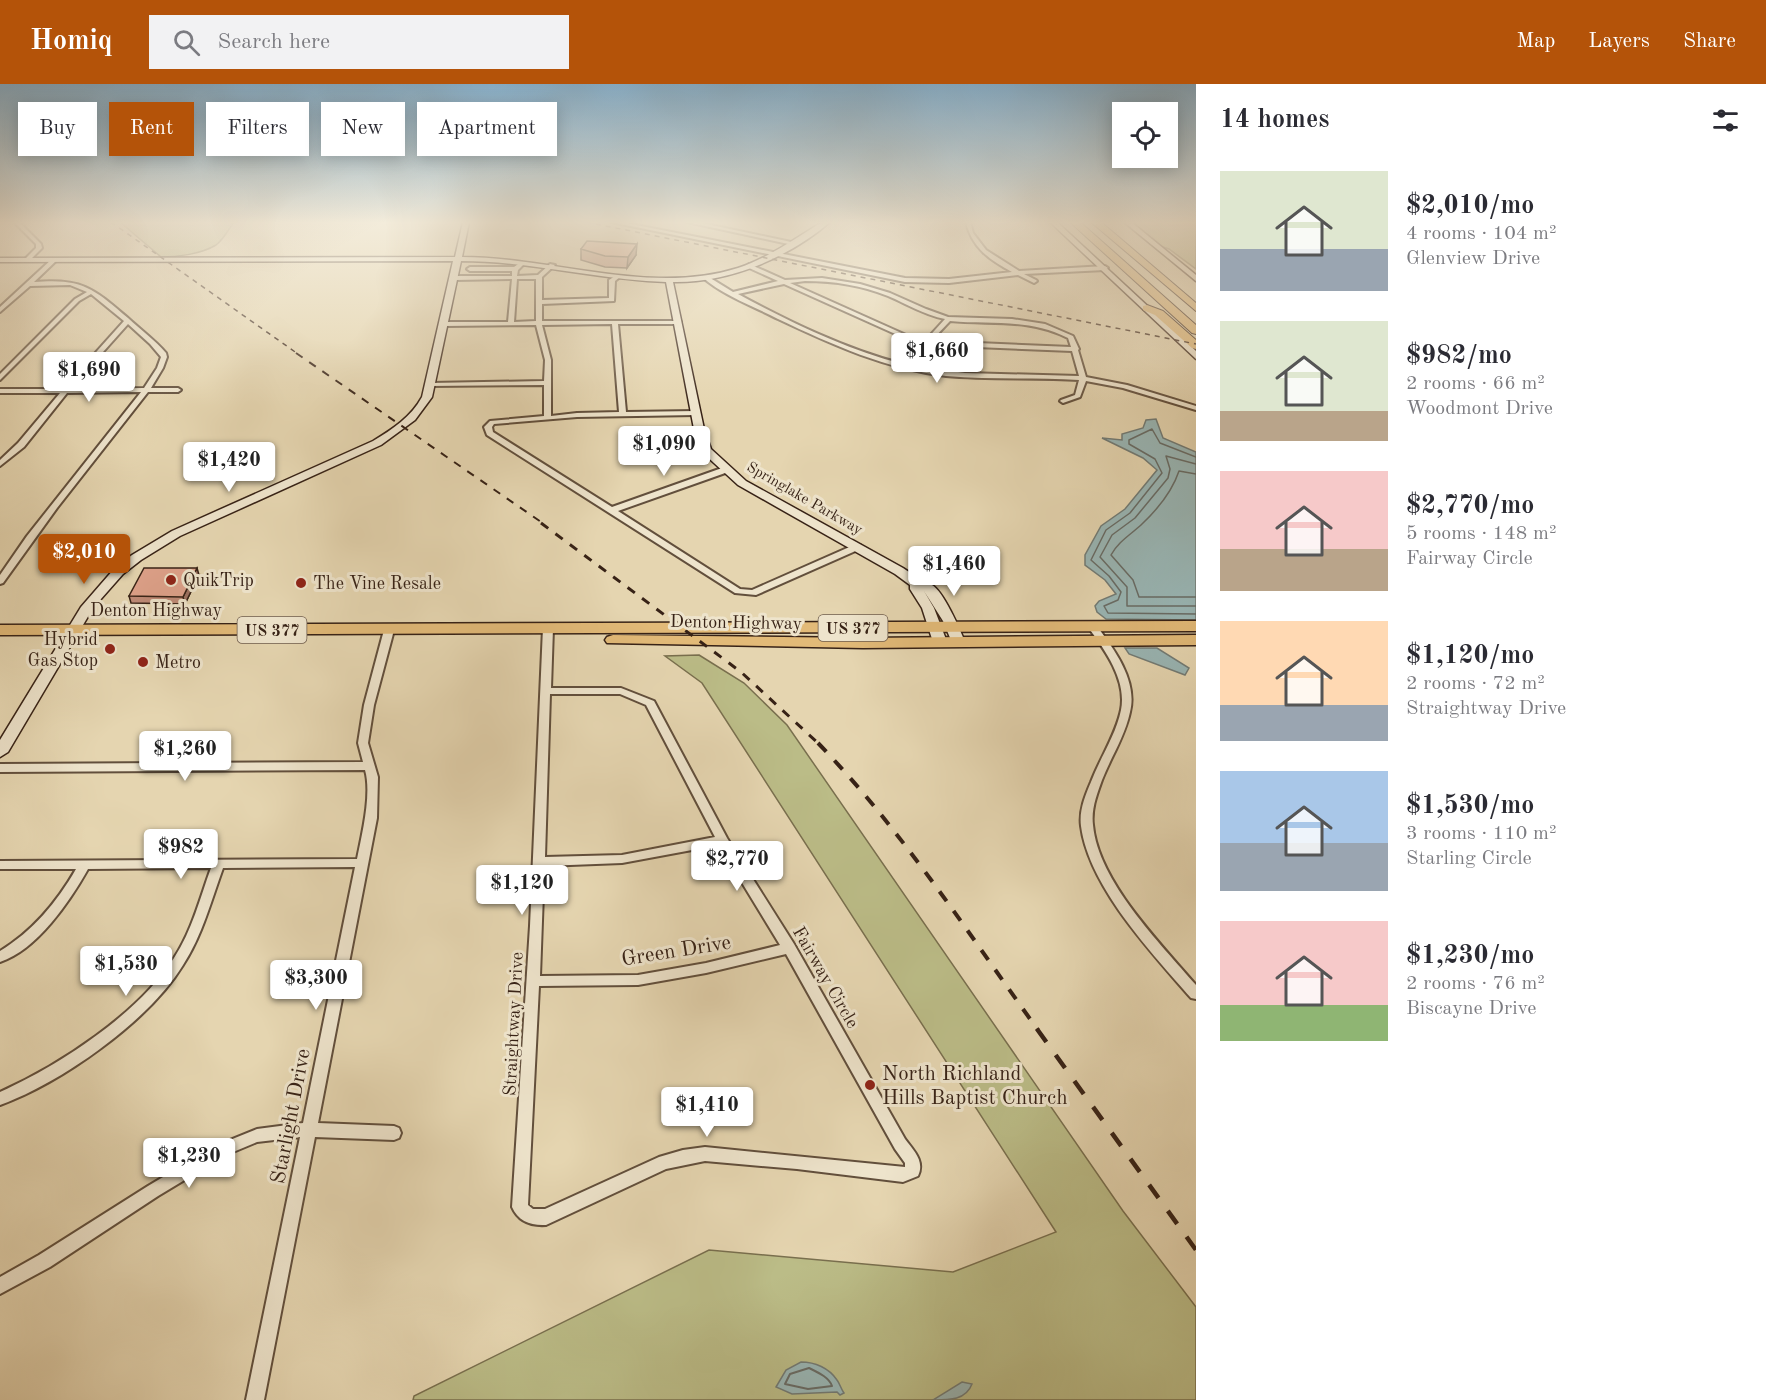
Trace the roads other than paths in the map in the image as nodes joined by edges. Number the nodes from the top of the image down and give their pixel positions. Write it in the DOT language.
graph roads {
  1 [pos="40,283"];
  2 [pos="73,283"];
  3 [pos="454,283"];
  4 [pos="514,283"];
  5 [pos="539,283"];
  6 [pos="612,283"];
  7 [pos="667,283"];
  8 [pos="715,283"];
  9 [pos="773,283"];
  10 [pos="787,283"];
  11 [pos="851,283"];
  12 [pos="1121,283"];
  13 [pos="1143,283"];
  14 [pos="1157,283"];
  15 [pos="1167,283"];
  16 [pos="1181,283"];
  17 [pos="28,284"];
  18 [pos="670,284"];
  19 [pos="92,291"];
  20 [pos="732,294"];
  21 [pos="1196,296"];
  22 [pos="539,302"];
  23 [pos="2,307"];
  24 [pos="1147,308"];
  25 [pos="1196,308"];
  26 [pos="1196,317"];
  27 [pos="950,318"];
  28 [pos="128,321"];
  29 [pos="678,322"];
  30 [pos="615,323"];
  31 [pos="444,324"];
  32 [pos="511,324"];
  33 [pos="539,325"];
  34 [pos="1196,331"];
  35 [pos="926,343"];
  36 [pos="1196,346"];
  37 [pos="1076,349"];
  38 [pos="1196,356"];
  39 [pos="904,367"];
  40 [pos="0,378"];
  41 [pos="1083,378"];
  42 [pos="548,383"];
  43 [pos="430,385"];
  44 [pos="64,390"];
  45 [pos="144,390"];
  46 [pos="178,390"];
  47 [pos="0,391"];
  48 [pos="1064,401"];
  49 [pos="1196,408"];
  50 [pos="696,413"];
  51 [pos="623,414"];
  52 [pos="547,418"];
  53 [pos="0,464"];
  54 [pos="725,470"];
  55 [pos="612,510"];
  56 [pos="857,547"];
  57 [pos="0,581"];
  58 [pos="917,584"];
  59 [pos="1196,626"];
  60 [pos="1093,627"];
  61 [pos="0,630"];
  62 [pos="74,630"];
  63 [pos="389,630"];
  64 [pos="547,634"];
  65 [pos="938,635"];
  66 [pos="955,635"];
  67 [pos="1196,640"];
  68 [pos="1103,641"];
  69 [pos="545,691"];
  70 [pos="0,752"];
  71 [pos="370,766"];
  72 [pos="0,768"];
  73 [pos="723,840"];
  74 [pos="539,862"];
  75 [pos="362,863"];
  76 [pos="0,865"];
  77 [pos="218,865"];
  78 [pos="84,866"];
  79 [pos="789,948"];
  80 [pos="0,957"];
  81 [pos="533,981"];
  82 [pos="1196,994"];
  83 [pos="0,1099"];
  84 [pos="309,1131"];
  85 [pos="394,1133"];
  86 [pos="520,1207"];
  87 [pos="0,1286"];
  88 [pos="255,1400"];
  1 -- 17 [label="street"];
  2 -- 19 [label="street"];
  3 -- 31 [label="main road"];
  4 -- 32 [label="street"];
  5 -- 22 [label="street"];
  6 -- 22 [label="street"];
  7 -- 18 [label="main road"];
  8 -- 20 [label="street"];
  9 -- 20 [label="street"];
  10 -- 35 [label="street"];
  11 -- 27 [label="street"];
  12 -- 24 [label="main road"];
  13 -- 34 [label="highway"];
  14 -- 26 [label="highway"];
  15 -- 25 [label="highway"];
  16 -- 21 [label="highway"];
  17 -- 23 [label="street"];
  18 -- 29 [label="main road, Springlake Parkway"];
  19 -- 28 [label="street"];
  19 -- 40 [label="street"];
  20 -- 39 [label="street"];
  22 -- 33 [label="street"];
  24 -- 36 [label="highway"];
  24 -- 38 [label="main road"];
  27 -- 35 [label="street"];
  27 -- 37 [label="street"];
  28 -- 44 [label="street"];
  28 -- 45 [label="street"];
  29 -- 30 [label="street"];
  29 -- 50 [label="main road, Springlake Parkway"];
  30 -- 33 [label="street"];
  30 -- 51 [label="street"];
  31 -- 32 [label="street"];
  31 -- 43 [label="main road"];
  32 -- 33 [label="street"];
  33 -- 42 [label="street"];
  35 -- 37 [label="street"];
  35 -- 39 [label="street"];
  37 -- 41 [label="street"];
  39 -- 41 [label="street"];
  41 -- 48 [label="street"];
  41 -- 49 [label="street"];
  42 -- 43 [label="street"];
  42 -- 52 [label="street"];
  43 -- 62 [label="main road"];
  44 -- 45 [label="street"];
  44 -- 47 [label="street"];
  44 -- 53 [label="street"];
  45 -- 46 [label="street"];
  45 -- 57 [label="street"];
  50 -- 51 [label="street"];
  50 -- 54 [label="main road, Springlake Parkway"];
  51 -- 52 [label="street"];
  52 -- 55 [label="street"];
  54 -- 55 [label="street"];
  54 -- 56 [label="main road, Springlake Parkway"];
  55 -- 56 [label="street"];
  56 -- 58 [label="main road, Springlake Parkway"];
  58 -- 65 [label="main road"];
  58 -- 66 [label="main road, Springlake Parkway"];
  59 -- 60 [label="main road, Denton Highway / US 377"];
  60 -- 66 [label="main road, Denton Highway / US 377"];
  60 -- 68 [label="street"];
  61 -- 62 [label="main road, Denton Highway / US 377"];
  62 -- 63 [label="main road, Denton Highway / US 377"];
  62 -- 70 [label="main road"];
  63 -- 64 [label="main road, Denton Highway / US 377"];
  63 -- 71 [label="street, Starlight Drive"];
  64 -- 65 [label="main road, Denton Highway / US 377"];
  64 -- 69 [label="street, Straightway Drive"];
  65 -- 66 [label="main road, Denton Highway / US 377"];
  66 -- 68 [label="main road, Denton Highway / US 377"];
  67 -- 68 [label="main road, Denton Highway / US 377"];
  68 -- 82 [label="street"];
  69 -- 73 [label="street, Fairway Circle"];
  69 -- 74 [label="street, Straightway Drive"];
  71 -- 72 [label="street"];
  71 -- 75 [label="street, Starlight Drive"];
  73 -- 74 [label="street"];
  73 -- 79 [label="street, Fairway Circle"];
  74 -- 81 [label="street, Straightway Drive"];
  75 -- 77 [label="street"];
  75 -- 84 [label="street, Starlight Drive"];
  76 -- 78 [label="street"];
  77 -- 78 [label="street"];
  77 -- 83 [label="street"];
  78 -- 80 [label="street"];
  79 -- 81 [label="street, Green Drive"];
  79 -- 86 [label="street, Fairway Circle"];
  81 -- 86 [label="street, Straightway Drive"];
  84 -- 85 [label="street"];
  84 -- 87 [label="street"];
  84 -- 88 [label="street, Starlight Drive"];
}
